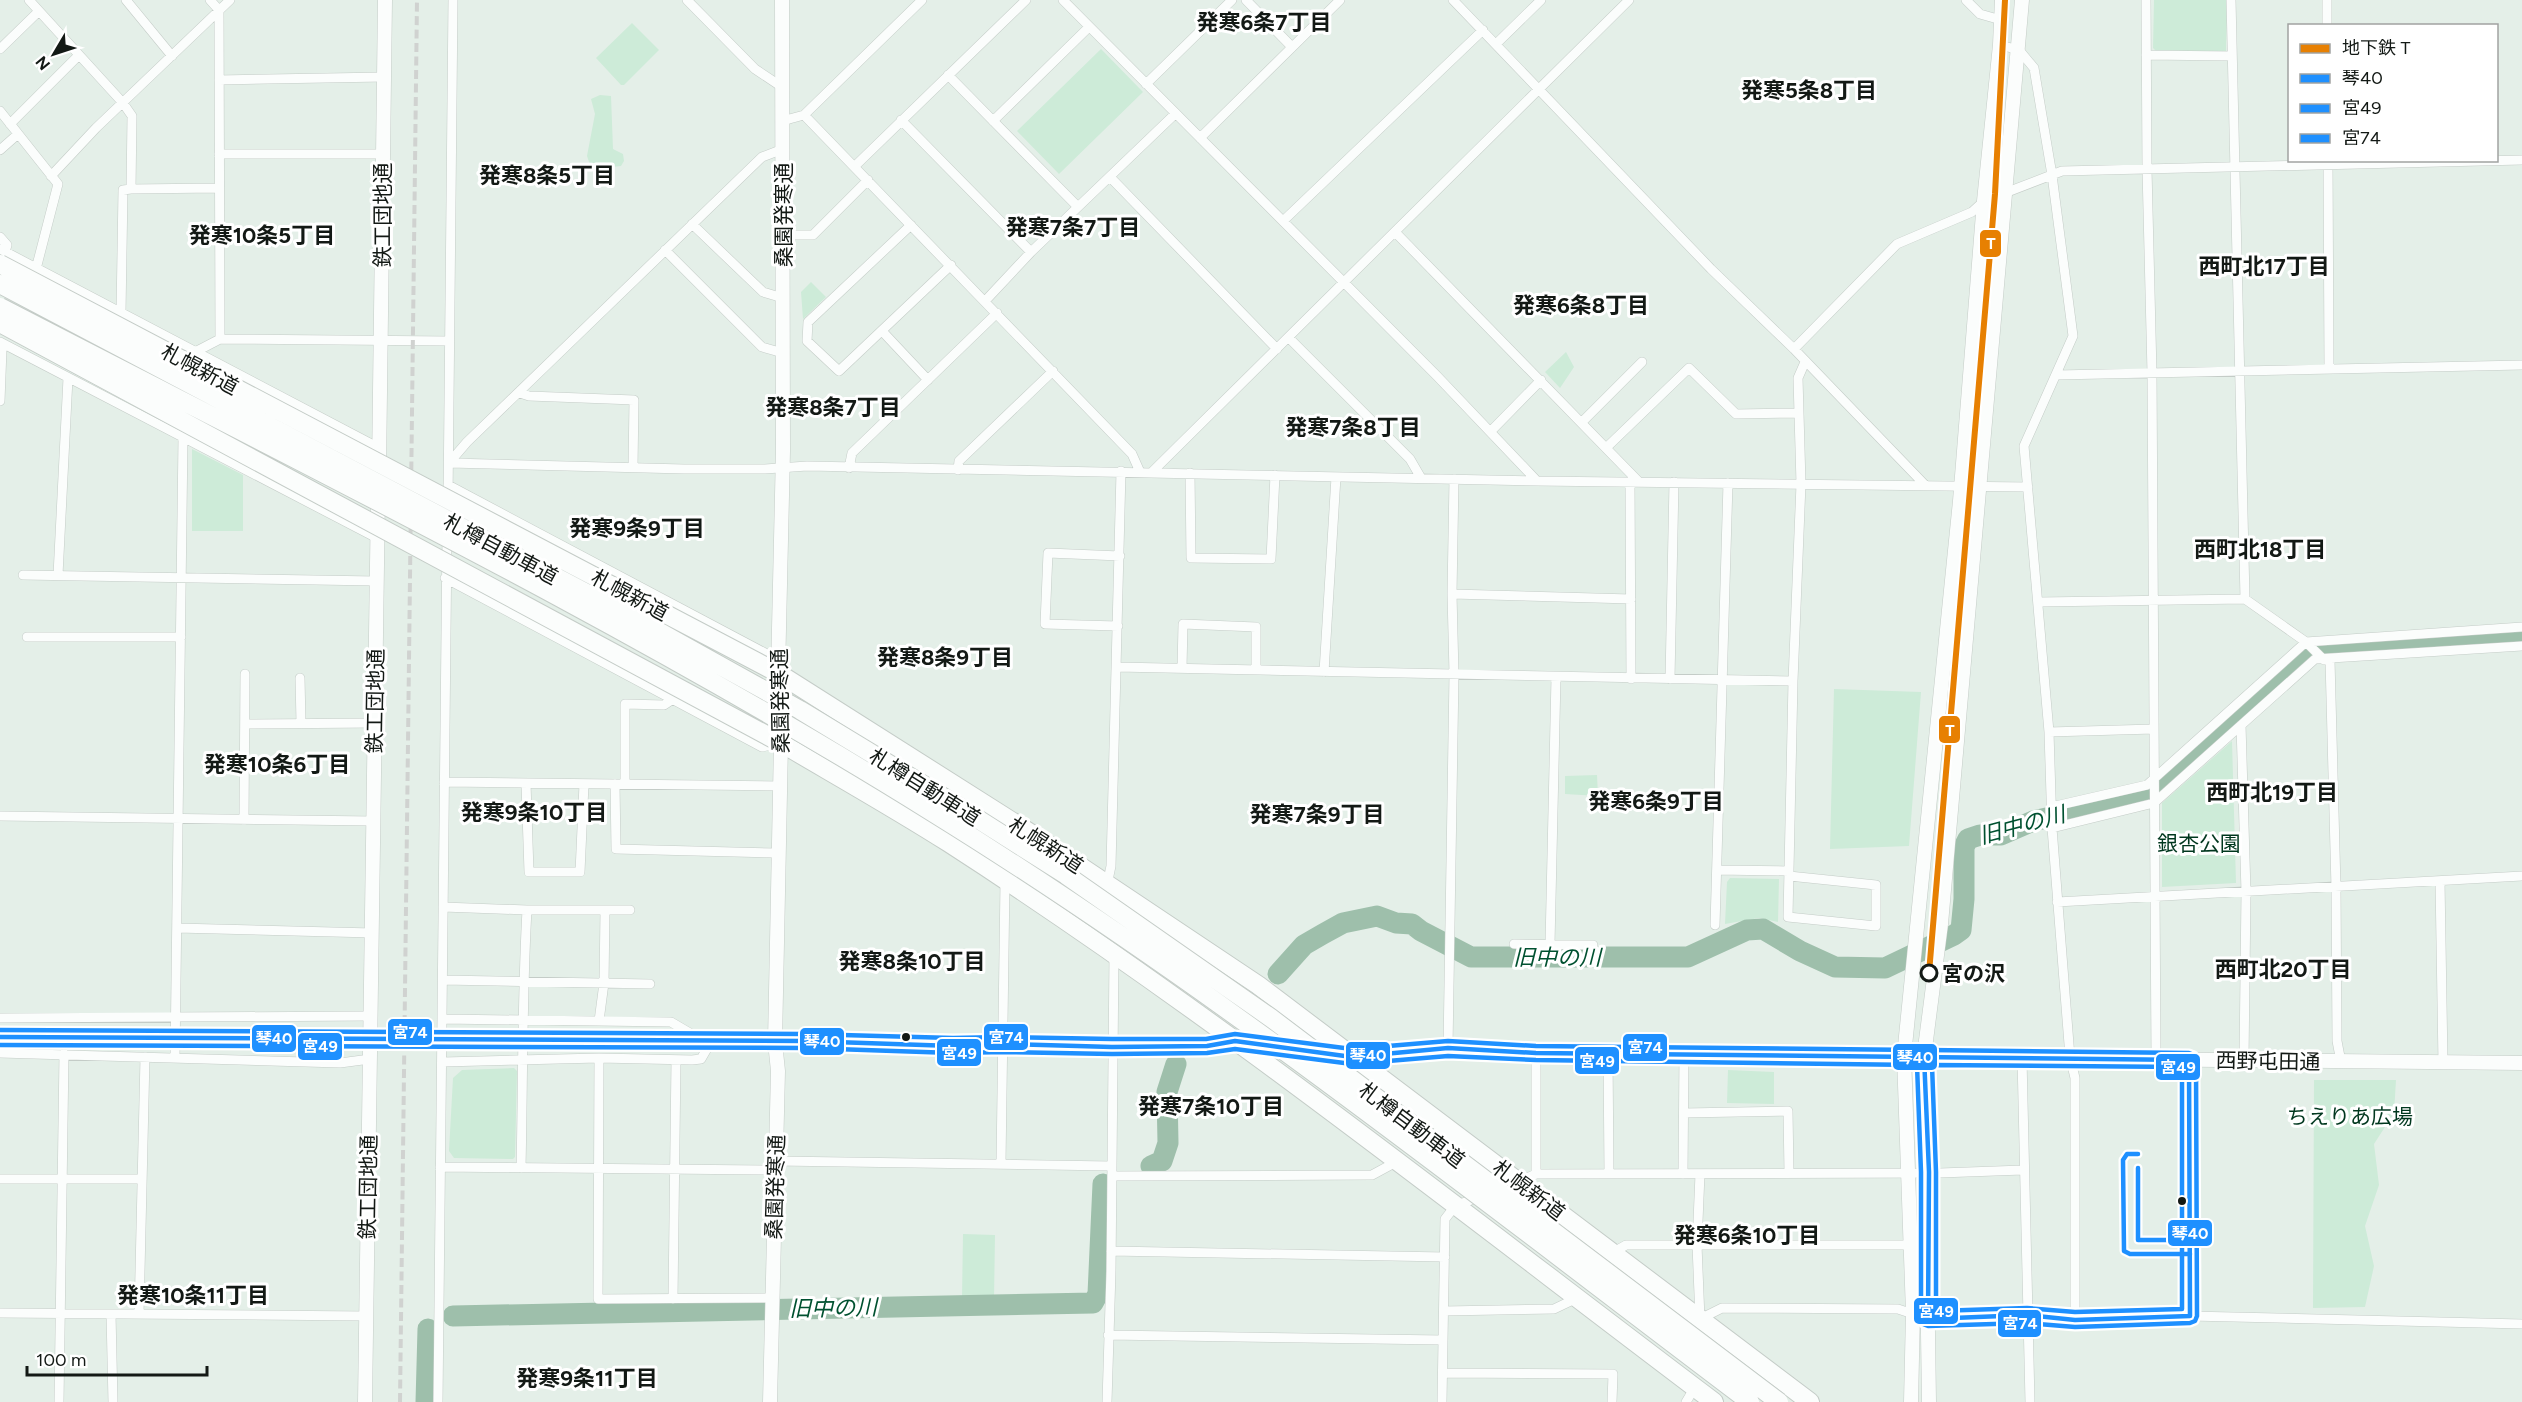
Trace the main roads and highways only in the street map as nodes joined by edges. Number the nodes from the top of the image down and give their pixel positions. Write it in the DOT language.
graph roads {
  1 [pos="2,255"];
  2 [pos="0,284"];
  3 [pos="0,307"];
  4 [pos="0,323"];
  5 [pos="1691,1395"];
  6 [pos="1714,1402"];
  7 [pos="1750,1402"];
  8 [pos="1779,1402"];
  9 [pos="1810,1402"];
  1 -- 9 [label="highway, 札幌新道, bridge"];
  2 -- 8 [label="highway, 札樽自動車道, bridge"];
  3 -- 7 [label="highway, 札樽自動車道, bridge"];
  4 -- 5 [label="highway, bridge"];
  5 -- 6 [label="highway"];
}
